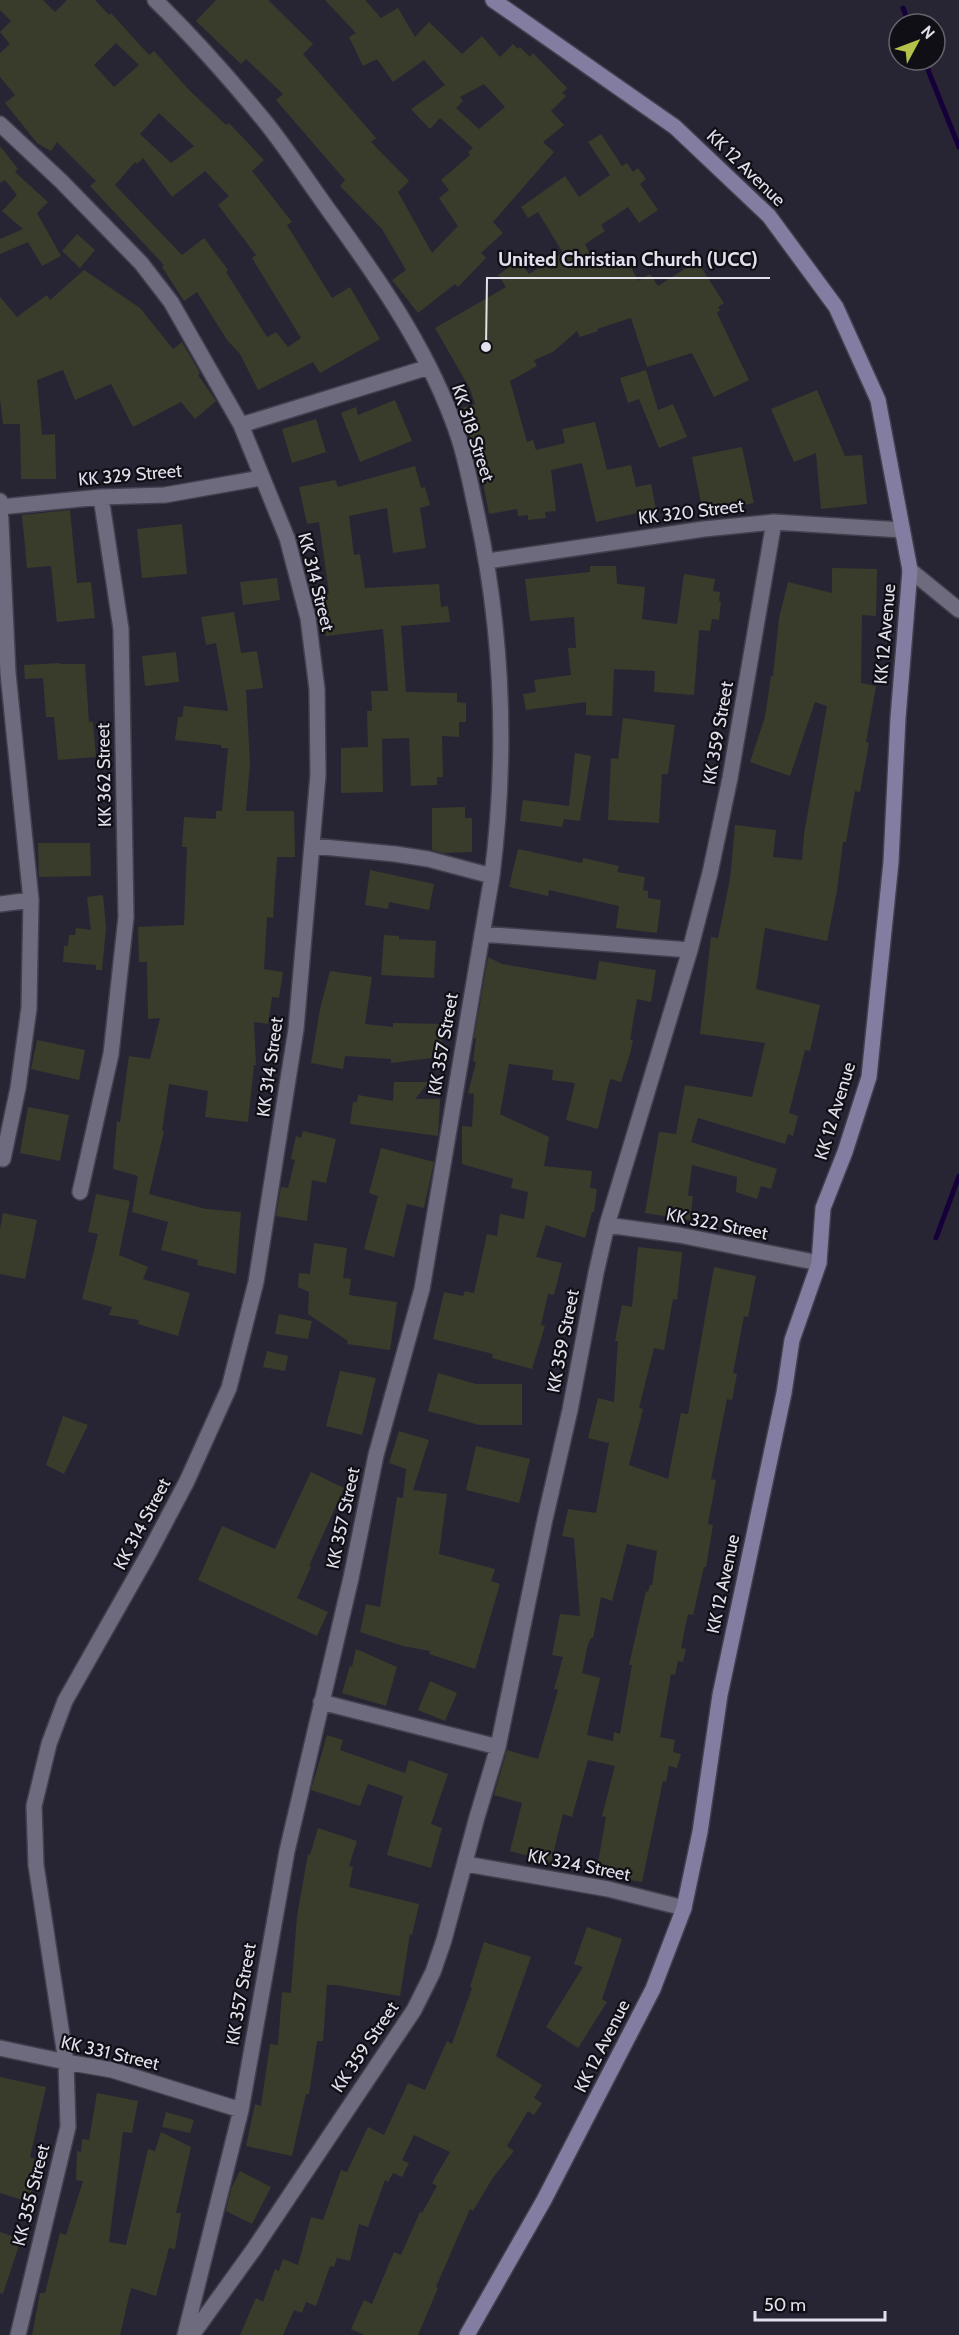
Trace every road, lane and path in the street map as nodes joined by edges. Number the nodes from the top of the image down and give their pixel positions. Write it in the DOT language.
graph roads {
  1 [pos="155,0"];
  2 [pos="493,0"];
  3 [pos="0,124"];
  4 [pos="429,367"];
  5 [pos="241,425"];
  6 [pos="261,477"];
  7 [pos="101,497"];
  8 [pos="0,501"];
  9 [pos="0,507"];
  10 [pos="774,522"];
  11 [pos="902,530"];
  12 [pos="488,561"];
  13 [pos="910,570"];
  14 [pos="959,610"];
  15 [pos="313,846"];
  16 [pos="492,876"];
  17 [pos="31,900"];
  18 [pos="0,904"];
  19 [pos="482,934"];
  20 [pos="690,950"];
  21 [pos="3,1159"];
  22 [pos="80,1192"];
  23 [pos="608,1226"];
  24 [pos="819,1263"];
  25 [pos="321,1702"];
  26 [pos="498,1747"];
  27 [pos="466,1864"];
  28 [pos="684,1908"];
  29 [pos="0,2048"];
  30 [pos="66,2062"];
  31 [pos="241,2110"];
  32 [pos="18,2335"];
  33 [pos="185,2335"];
  34 [pos="192,2335"];
  35 [pos="467,2335"];
  1 -- 4 [label="street, KK 318 Street"];
  2 -- 11 [label="main road, KK 12 Avenue"];
  3 -- 5 [label="street, KK 314 Street"];
  4 -- 5 [label="street"];
  4 -- 12 [label="street, KK 318 Street"];
  5 -- 6 [label="street, KK 314 Street"];
  6 -- 7 [label="street, KK 329 Street"];
  6 -- 15 [label="street, KK 314 Street"];
  7 -- 9 [label="street, KK 329 Street"];
  7 -- 22 [label="street, KK 362 Street"];
  8 -- 9 [label="street"];
  9 -- 17 [label="street"];
  10 -- 11 [label="street, KK 320 Street"];
  10 -- 12 [label="street, KK 320 Street"];
  10 -- 20 [label="street, KK 359 Street"];
  11 -- 13 [label="main road, KK 12 Avenue"];
  12 -- 16 [label="street, KK 318 Street"];
  13 -- 14 [label="street"];
  13 -- 24 [label="main road, KK 12 Avenue"];
  15 -- 16 [label="street"];
  15 -- 30 [label="street, KK 314 Street"];
  16 -- 19 [label="street, KK 318 Street"];
  17 -- 18 [label="street"];
  17 -- 21 [label="street"];
  19 -- 20 [label="street"];
  19 -- 25 [label="street, KK 357 Street"];
  20 -- 23 [label="street, KK 359 Street"];
  23 -- 24 [label="street, KK 322 Street"];
  23 -- 26 [label="street, KK 359 Street"];
  24 -- 28 [label="main road, KK 12 Avenue"];
  25 -- 26 [label="street"];
  25 -- 31 [label="street, KK 357 Street"];
  26 -- 27 [label="street, KK 359 Street"];
  27 -- 28 [label="street, KK 324 Street"];
  27 -- 34 [label="street, KK 359 Street"];
  28 -- 35 [label="main road, KK 12 Avenue"];
  29 -- 30 [label="street, KK 331 Street"];
  30 -- 31 [label="street, KK 331 Street"];
  30 -- 32 [label="street, KK 355 Street"];
  31 -- 33 [label="street, KK 357 Street"];
}
